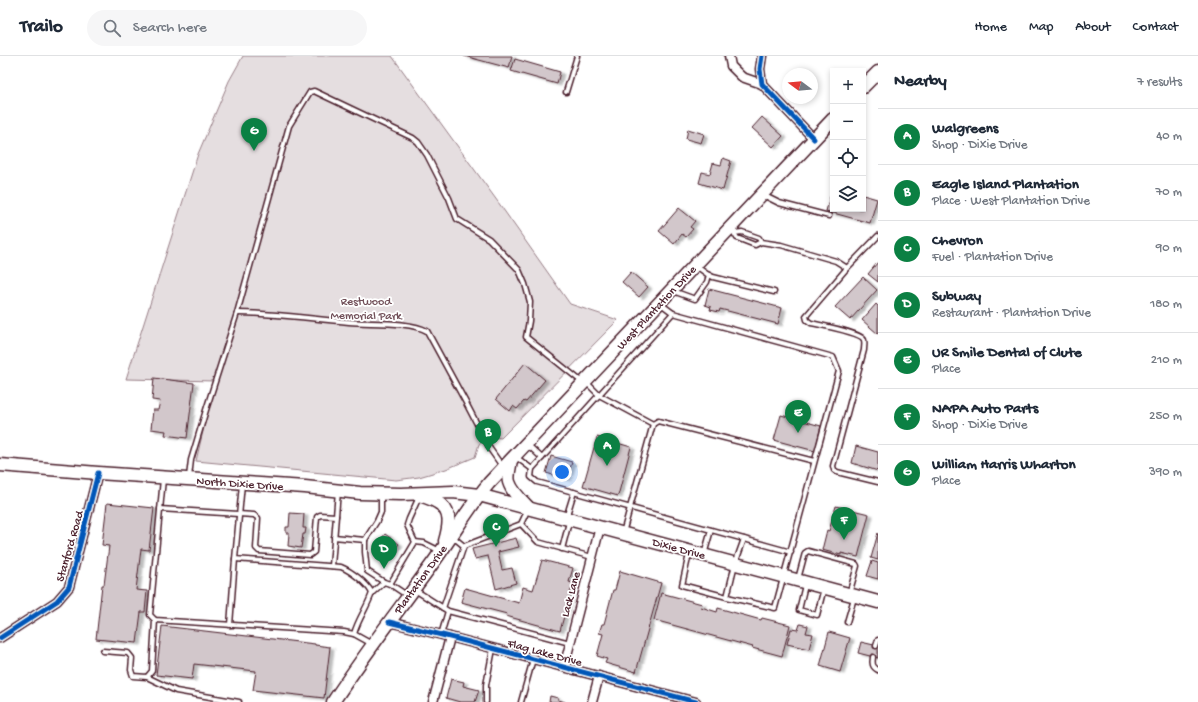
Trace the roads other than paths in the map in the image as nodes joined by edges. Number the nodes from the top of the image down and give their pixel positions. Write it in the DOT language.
graph roads {
  1 [pos="575,56"];
  2 [pos="729,56"];
  3 [pos="762,56"];
  4 [pos="878,72"];
  5 [pos="762,84"];
  6 [pos="866,84"];
  7 [pos="566,92"];
  8 [pos="830,122"];
  9 [pos="814,139"];
  10 [pos="761,194"];
  11 [pos="829,216"];
  12 [pos="731,231"];
  13 [pos="878,236"];
  14 [pos="761,242"];
  15 [pos="694,264"];
  16 [pos="847,268"];
  17 [pos="709,275"];
  18 [pos="671,290"];
  19 [pos="774,292"];
  20 [pos="659,303"];
  21 [pos="236,313"];
  22 [pos="673,313"];
  23 [pos="585,382"];
  24 [pos="599,395"];
  25 [pos="653,424"];
  26 [pos="527,443"];
  27 [pos="542,458"];
  28 [pos="510,461"];
  29 [pos="814,461"];
  30 [pos="0,465"];
  31 [pos="532,470"];
  32 [pos="98,473"];
  33 [pos="163,477"];
  34 [pos="189,479"];
  35 [pos="878,482"];
  36 [pos="242,483"];
  37 [pos="338,490"];
  38 [pos="574,492"];
  39 [pos="381,493"];
  40 [pos="417,494"];
  41 [pos="479,495"];
  42 [pos="160,508"];
  43 [pos="528,508"];
  44 [pos="630,508"];
  45 [pos="239,515"];
  46 [pos="336,516"];
  47 [pos="568,519"];
  48 [pos="521,524"];
  49 [pos="600,527"];
  50 [pos="711,530"];
  51 [pos="623,533"];
  52 [pos="451,536"];
  53 [pos="334,537"];
  54 [pos="744,539"];
  55 [pos="366,540"];
  56 [pos="415,542"];
  57 [pos="464,546"];
  58 [pos="443,549"];
  59 [pos="562,549"];
  60 [pos="690,551"];
  61 [pos="264,552"];
  62 [pos="791,552"];
  63 [pos="704,555"];
  64 [pos="592,557"];
  65 [pos="235,559"];
  66 [pos="263,561"];
  67 [pos="736,564"];
  68 [pos="332,566"];
  69 [pos="784,577"];
  70 [pos="802,581"];
  71 [pos="384,582"];
  72 [pos="390,584"];
  73 [pos="824,587"];
  74 [pos="372,593"];
  75 [pos="411,593"];
  76 [pos="852,595"];
  77 [pos="727,597"];
  78 [pos="878,602"];
  79 [pos="443,608"];
  80 [pos="448,611"];
  81 [pos="155,620"];
  82 [pos="389,622"];
  83 [pos="847,622"];
  84 [pos="230,625"];
  85 [pos="354,634"];
  86 [pos="441,635"];
  87 [pos="450,637"];
  88 [pos="0,638"];
  89 [pos="878,640"];
  90 [pos="570,643"];
  91 [pos="373,644"];
  92 [pos="876,646"];
  93 [pos="493,648"];
  94 [pos="103,651"];
  95 [pos="873,657"];
  96 [pos="533,659"];
  97 [pos="564,667"];
  98 [pos="878,670"];
  99 [pos="600,676"];
  100 [pos="147,677"];
  101 [pos="337,701"];
  102 [pos="239,702"];
  103 [pos="433,702"];
  104 [pos="486,702"];
  105 [pos="521,702"];
  106 [pos="592,702"];
  107 [pos="696,702"];
  1 -- 7 [label="lane"];
  2 -- 5 [label="street"];
  3 -- 5 [label="street"];
  4 -- 6 [label="main road"];
  5 -- 9 [label="street"];
  8 -- 9 [label="main road, West Plantation Drive"];
  9 -- 10 [label="main road, West Plantation Drive"];
  10 -- 11 [label="lane"];
  10 -- 12 [label="main road, West Plantation Drive"];
  12 -- 14 [label="lane"];
  12 -- 14 [label="lane"];
  12 -- 15 [label="main road, West Plantation Drive"];
  13 -- 16 [label="lane"];
  14 -- 16 [label="lane"];
  15 -- 17 [label="lane"];
  15 -- 18 [label="main road, West Plantation Drive"];
  16 -- 35 [label="lane"];
  17 -- 18 [label="lane"];
  17 -- 19 [label="lane"];
  18 -- 20 [label="main road, West Plantation Drive"];
  20 -- 22 [label="lane"];
  20 -- 23 [label="main road, West Plantation Drive"];
  21 -- 23 [label="lane"];
  21 -- 28 [label="lane"];
  21 -- 34 [label="lane"];
  22 -- 24 [label="lane"];
  22 -- 29 [label="lane"];
  23 -- 24 [label="lane"];
  23 -- 26 [label="main road, West Plantation Drive"];
  24 -- 25 [label="lane"];
  24 -- 27 [label="lane"];
  25 -- 29 [label="lane"];
  25 -- 44 [label="lane"];
  26 -- 27 [label="lane"];
  26 -- 28 [label="main road, West Plantation Drive"];
  27 -- 31 [label="lane"];
  28 -- 31 [label="lane"];
  28 -- 41 [label="main road, West Plantation Drive"];
  28 -- 43 [label="main road"];
  29 -- 62 [label="lane"];
  30 -- 32 [label="main road, North Dixie Drive"];
  31 -- 38 [label="lane"];
  32 -- 33 [label="main road, North Dixie Drive"];
  32 -- 88 [label="street, Stanford Road"];
  33 -- 34 [label="main road, North Dixie Drive"];
  33 -- 42 [label="lane"];
  34 -- 36 [label="main road, North Dixie Drive"];
  36 -- 37 [label="main road, North Dixie Drive"];
  36 -- 45 [label="lane"];
  37 -- 39 [label="main road, North Dixie Drive"];
  37 -- 46 [label="lane"];
  38 -- 44 [label="lane"];
  38 -- 47 [label="lane"];
  39 -- 40 [label="main road, North Dixie Drive"];
  39 -- 55 [label="lane"];
  40 -- 41 [label="main road, North Dixie Drive"];
  40 -- 56 [label="lane"];
  40 -- 58 [label="main road"];
  41 -- 43 [label="main road, Dixie Drive"];
  41 -- 52 [label="main road, Plantation Drive"];
  42 -- 45 [label="lane"];
  42 -- 81 [label="lane"];
  43 -- 47 [label="main road, Dixie Drive"];
  43 -- 48 [label="lane"];
  44 -- 50 [label="lane"];
  44 -- 51 [label="lane"];
  45 -- 61 [label="lane"];
  45 -- 65 [label="lane"];
  46 -- 53 [label="lane"];
  46 -- 61 [label="lane"];
  47 -- 49 [label="main road, Dixie Drive"];
  47 -- 59 [label="lane"];
  48 -- 57 [label="lane"];
  48 -- 59 [label="lane"];
  49 -- 51 [label="main road, Dixie Drive"];
  49 -- 64 [label="street, Lack Lane"];
  50 -- 54 [label="lane"];
  50 -- 63 [label="lane"];
  51 -- 60 [label="main road, Dixie Drive"];
  52 -- 57 [label="lane"];
  52 -- 58 [label="main road, Plantation Drive"];
  53 -- 55 [label="lane"];
  53 -- 68 [label="lane"];
  54 -- 62 [label="lane"];
  54 -- 67 [label="lane"];
  55 -- 71 [label="lane"];
  56 -- 58 [label="lane"];
  56 -- 72 [label="lane"];
  57 -- 79 [label="lane"];
  58 -- 75 [label="main road, Plantation Drive"];
  59 -- 64 [label="lane"];
  60 -- 63 [label="main road, Dixie Drive"];
  60 -- 77 [label="lane"];
  61 -- 66 [label="lane"];
  62 -- 69 [label="lane"];
  63 -- 67 [label="main road, Dixie Drive"];
  64 -- 90 [label="street, Lack Lane"];
  65 -- 66 [label="lane"];
  65 -- 84 [label="lane"];
  66 -- 68 [label="lane"];
  67 -- 69 [label="main road, Dixie Drive"];
  67 -- 77 [label="lane"];
  68 -- 74 [label="lane"];
  69 -- 70 [label="main road, Dixie Drive"];
  69 -- 77 [label="lane"];
  70 -- 73 [label="main road, Dixie Drive"];
  70 -- 73 [label="lane"];
  70 -- 76 [label="lane"];
  71 -- 72 [label="lane"];
  71 -- 74 [label="lane"];
  72 -- 75 [label="lane"];
  73 -- 76 [label="main road, Dixie Drive"];
  74 -- 85 [label="lane"];
  75 -- 79 [label="lane"];
  75 -- 82 [label="main road, Plantation Drive"];
  76 -- 78 [label="main road, Dixie Drive"];
  76 -- 83 [label="lane"];
  79 -- 80 [label="lane"];
  80 -- 86 [label="lane"];
  80 -- 90 [label="lane"];
  81 -- 84 [label="lane"];
  81 -- 100 [label="lane"];
  82 -- 86 [label="street, Flag Lake Drive"];
  82 -- 91 [label="main road, Plantation Drive"];
  84 -- 85 [label="lane"];
  85 -- 91 [label="lane"];
  86 -- 87 [label="street, Flag Lake Drive"];
  87 -- 93 [label="street, Flag Lake Drive"];
  87 -- 103 [label="street"];
  89 -- 92 [label="lane"];
  90 -- 97 [label="street, Lack Lane"];
  91 -- 101 [label="main road, Plantation Drive"];
  93 -- 96 [label="street, Flag Lake Drive"];
  93 -- 104 [label="lane"];
  94 -- 100 [label="lane"];
  95 -- 98 [label="lane"];
  96 -- 97 [label="street, Flag Lake Drive"];
  96 -- 105 [label="lane"];
  97 -- 99 [label="street, Flag Lake Drive"];
  99 -- 106 [label="street"];
  99 -- 107 [label="street, Flag Lake Drive"];
  100 -- 102 [label="lane"];
}
